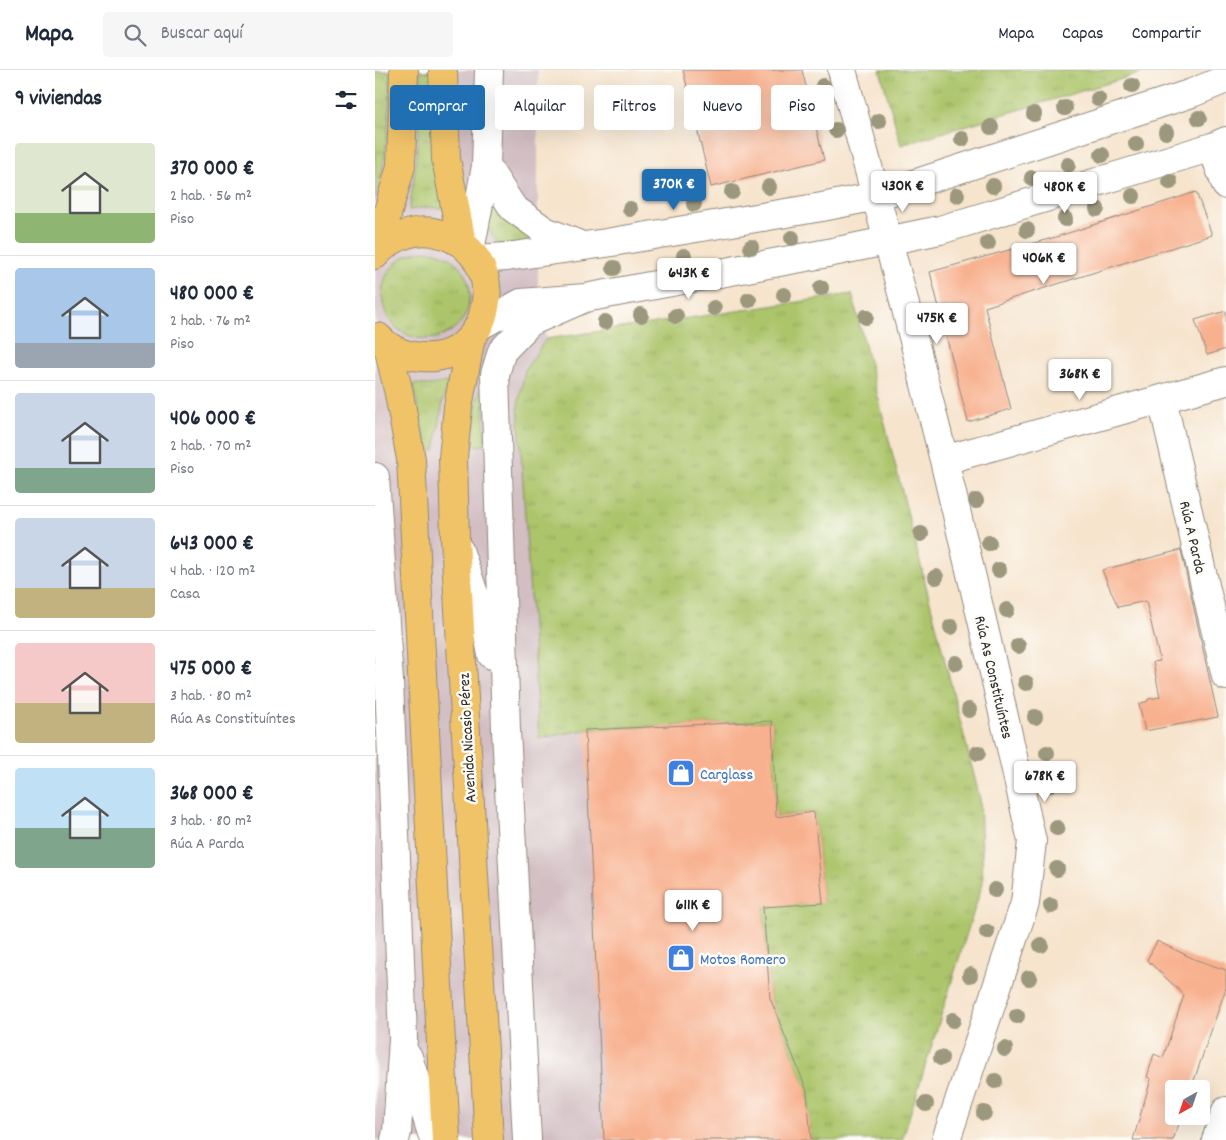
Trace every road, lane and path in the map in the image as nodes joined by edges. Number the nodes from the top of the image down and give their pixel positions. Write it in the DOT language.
graph roads {
  1 [pos="404,70"];
  2 [pos="443,70"];
  3 [pos="489,70"];
  4 [pos="842,70"];
  5 [pos="1226,79"];
  6 [pos="1219,144"];
  7 [pos="486,166"];
  8 [pos="1226,184"];
  9 [pos="877,196"];
  10 [pos="888,240"];
  11 [pos="584,246"];
  12 [pos="469,251"];
  13 [pos="376,254"];
  14 [pos="585,298"];
  15 [pos="475,332"];
  16 [pos="381,340"];
  17 [pos="1226,381"];
  18 [pos="1162,399"];
  19 [pos="944,460"];
  20 [pos="375,477"];
  21 [pos="455,539"];
  22 [pos="1226,676"];
  23 [pos="382,692"];
  24 [pos="506,730"];
  25 [pos="375,806"];
  26 [pos="395,824"];
  27 [pos="403,1038"];
  28 [pos="1226,1111"];
  29 [pos="395,1140"];
  30 [pos="434,1140"];
  31 [pos="446,1140"];
  32 [pos="489,1140"];
  33 [pos="527,1140"];
  34 [pos="946,1140"];
  35 [pos="1216,1140"];
  1 -- 13 [label="highway"];
  2 -- 12 [label="highway"];
  3 -- 7 [label="street"];
  4 -- 9 [label="street, Rúa As Constituíntes"];
  5 -- 9 [label="street"];
  6 -- 8 [label="street"];
  6 -- 10 [label="street"];
  7 -- 11 [label="street"];
  7 -- 12 [label="street"];
  9 -- 10 [label="street, Rúa As Constituíntes"];
  9 -- 11 [label="street"];
  10 -- 14 [label="street"];
  10 -- 19 [label="street, Rúa As Constituíntes"];
  11 -- 12 [label="street"];
  12 -- 13 [label="highway"];
  12 -- 15 [label="highway, Avenida Nicasio Pérez"];
  14 -- 15 [label="street"];
  14 -- 24 [label="street"];
  15 -- 16 [label="highway"];
  15 -- 21 [label="highway, Avenida Nicasio Pérez"];
  16 -- 31 [label="highway"];
  17 -- 18 [label="street"];
  18 -- 19 [label="street"];
  18 -- 22 [label="street, Rúa A Parda"];
  19 -- 34 [label="street, Rúa As Constituíntes"];
  20 -- 23 [label="street"];
  21 -- 24 [label="street"];
  21 -- 32 [label="highway, Avenida Nicasio Pérez"];
  23 -- 26 [label="street"];
  24 -- 33 [label="street"];
  25 -- 26 [label="street"];
  26 -- 27 [label="street"];
  27 -- 29 [label="street"];
  27 -- 30 [label="street"];
  28 -- 35 [label="street"];
}
